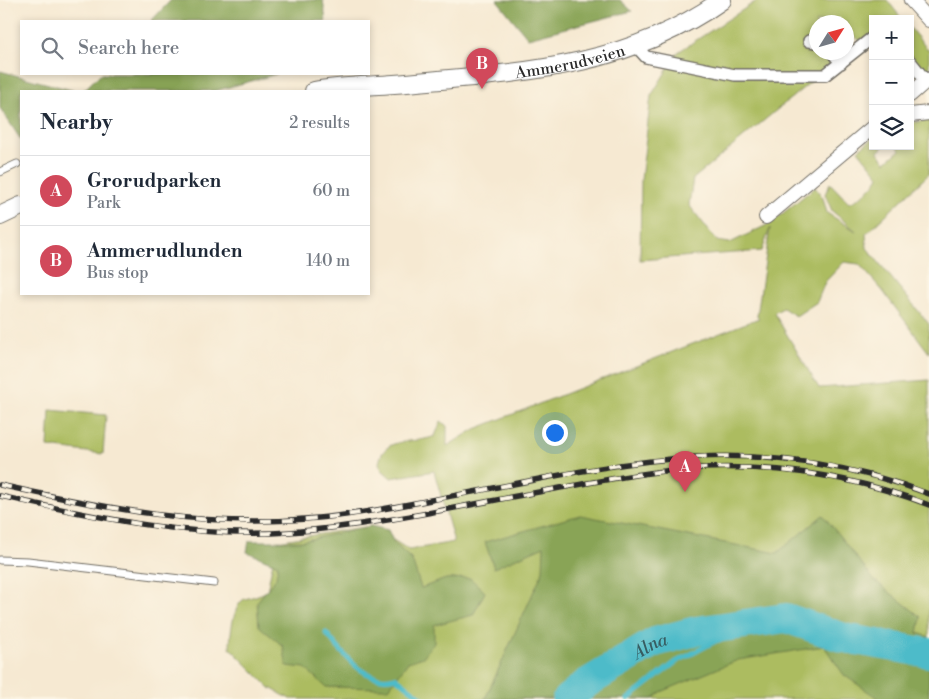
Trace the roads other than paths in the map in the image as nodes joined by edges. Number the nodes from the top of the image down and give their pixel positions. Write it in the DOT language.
graph roads {
  1 [pos="722,0"];
  2 [pos="912,0"];
  3 [pos="929,20"];
  4 [pos="869,40"];
  5 [pos="636,46"];
  6 [pos="839,60"];
  7 [pos="841,63"];
  8 [pos="914,65"];
  9 [pos="928,79"];
  10 [pos="325,90"];
  11 [pos="914,91"];
  12 [pos="929,113"];
  13 [pos="914,114"];
  14 [pos="869,130"];
  15 [pos="17,164"];
  16 [pos="0,172"];
  17 [pos="20,206"];
  18 [pos="0,216"];
  19 [pos="766,217"];
  20 [pos="0,560"];
  21 [pos="214,583"];
  1 -- 5 [label="street, Ammerudveien"];
  2 -- 3 [label="street"];
  4 -- 7 [label="street"];
  5 -- 7 [label="street"];
  5 -- 10 [label="street, Ammerudveien"];
  6 -- 7 [label="street"];
  8 -- 9 [label="street"];
  9 -- 11 [label="street"];
  12 -- 13 [label="street"];
  14 -- 19 [label="street"];
  15 -- 16 [label="lane"];
  17 -- 18 [label="street"];
  20 -- 21 [label="lane"];
}
